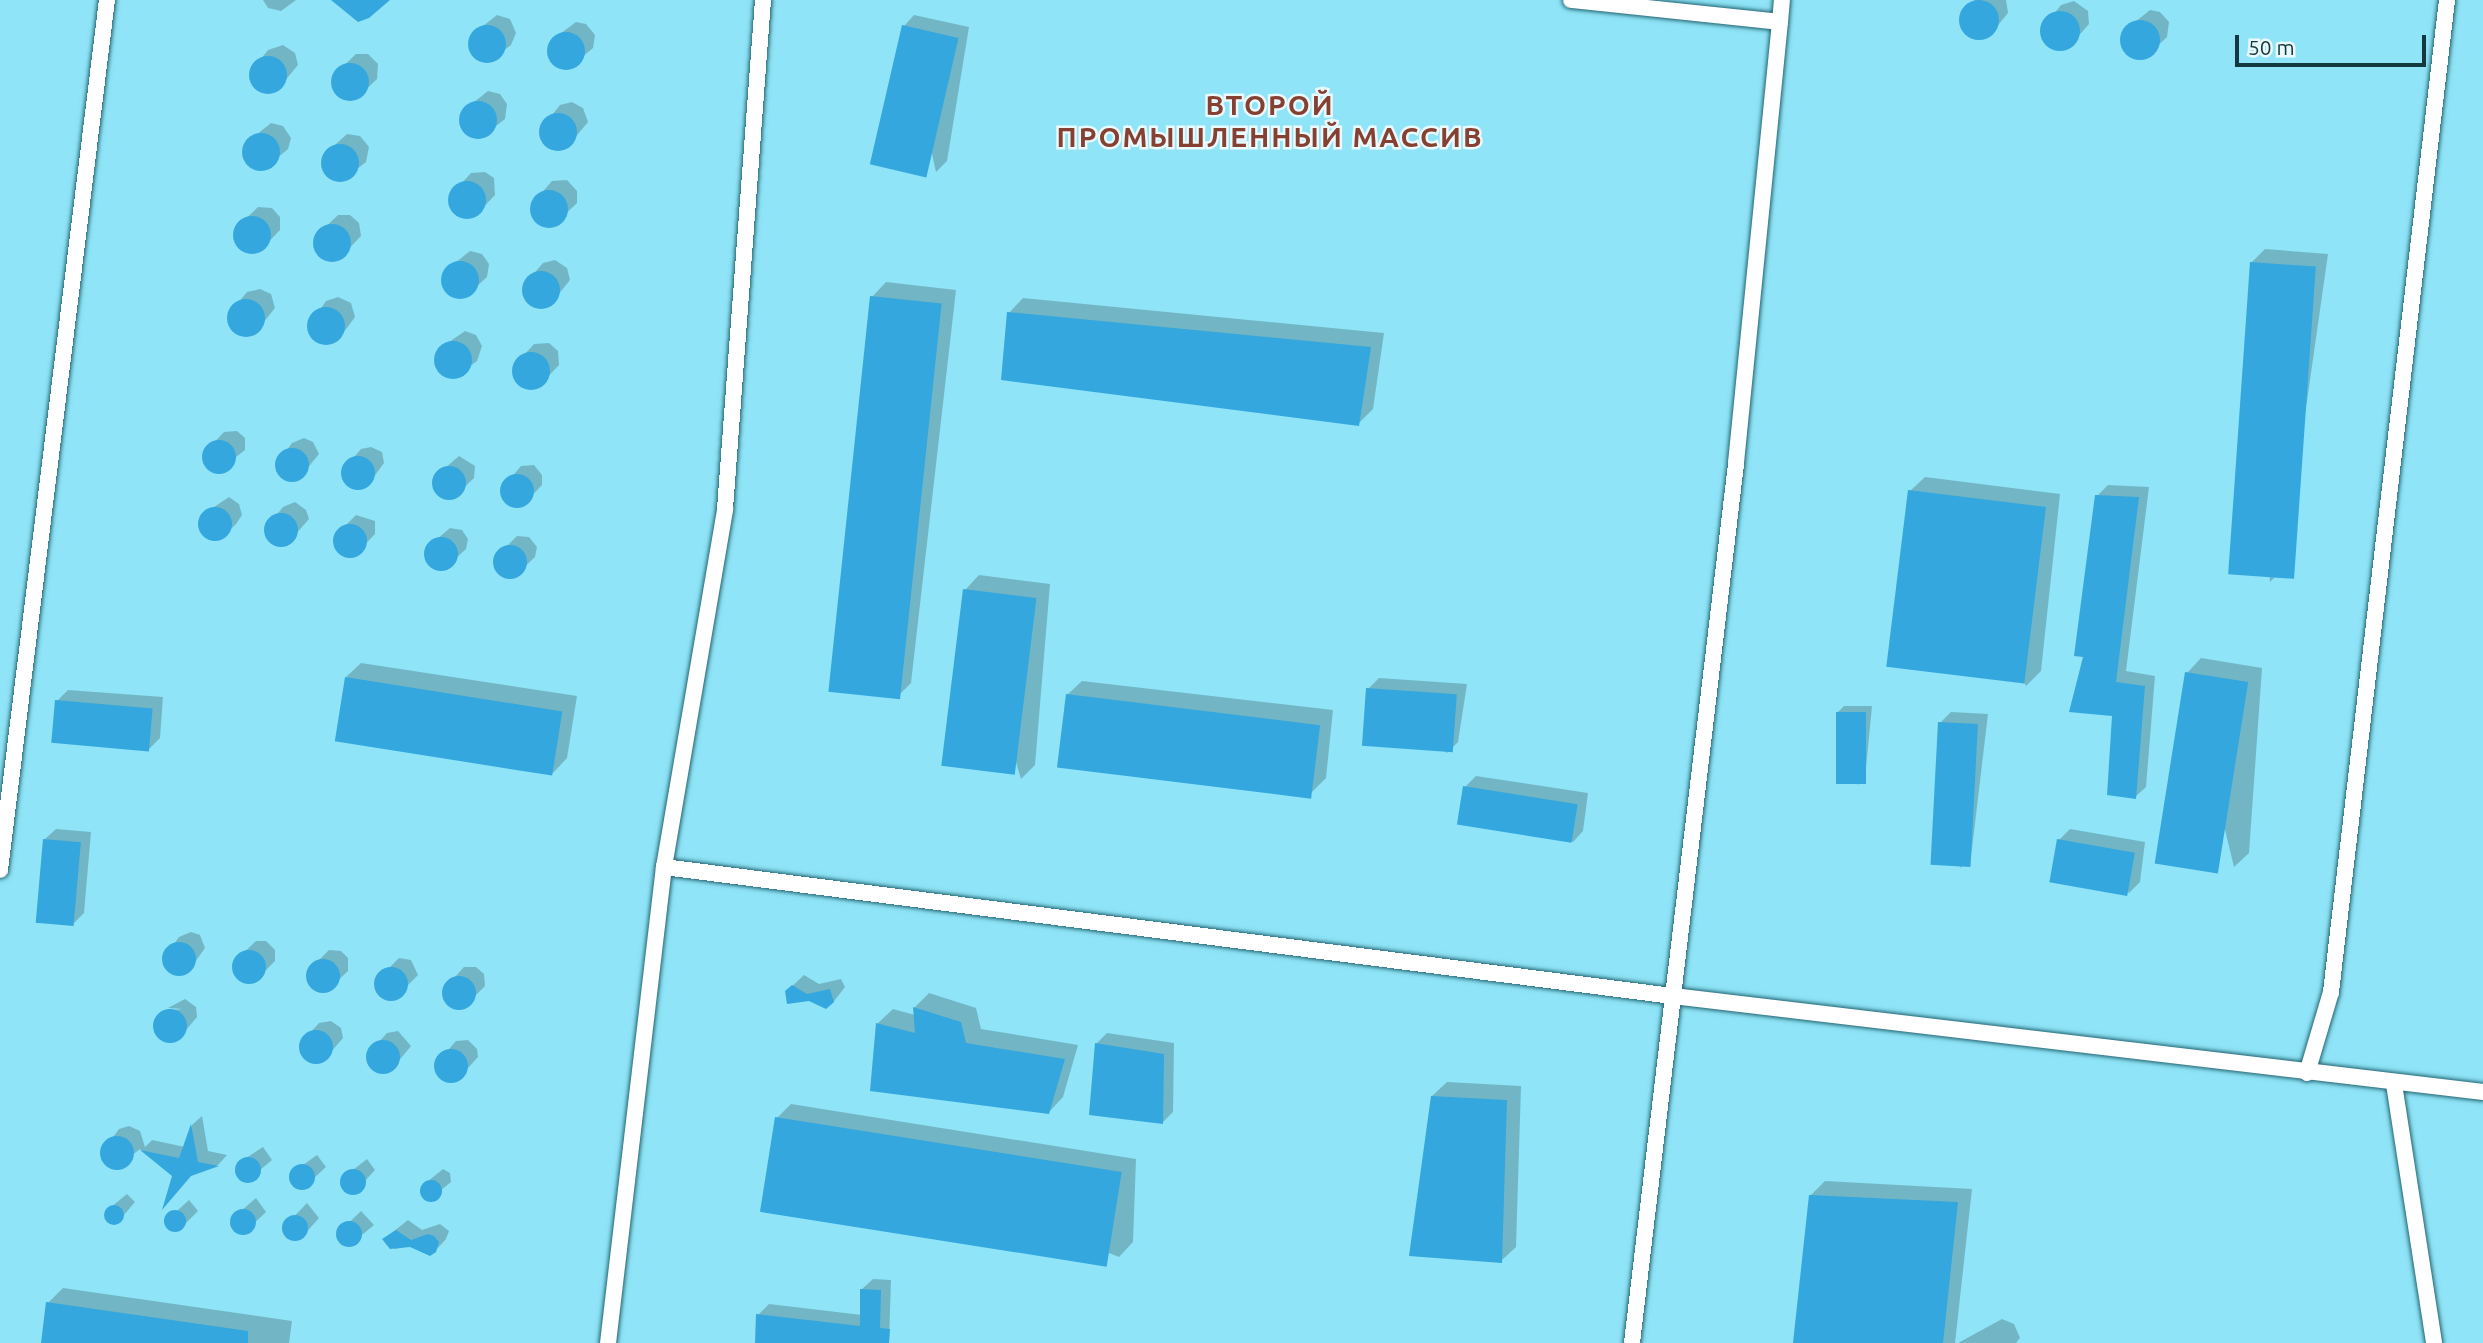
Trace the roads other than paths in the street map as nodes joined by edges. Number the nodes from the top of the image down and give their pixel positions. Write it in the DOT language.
graph roads {
  1 [pos="107,0"];
  2 [pos="763,0"];
  3 [pos="1571,0"];
  4 [pos="1782,0"];
  5 [pos="2447,0"];
  6 [pos="1780,22"];
  7 [pos="664,867"];
  8 [pos="0,870"];
  9 [pos="1673,996"];
  10 [pos="2307,1073"];
  11 [pos="2394,1084"];
  12 [pos="2483,1092"];
  13 [pos="608,1343"];
  14 [pos="1632,1343"];
  15 [pos="2434,1343"];
  1 -- 8 [label="lane"];
  2 -- 7 [label="lane"];
  3 -- 6 [label="lane"];
  4 -- 6 [label="lane"];
  5 -- 10 [label="lane"];
  6 -- 9 [label="lane"];
  7 -- 9 [label="lane"];
  7 -- 13 [label="lane"];
  9 -- 10 [label="lane"];
  9 -- 14 [label="lane"];
  10 -- 11 [label="lane"];
  11 -- 12 [label="lane"];
  11 -- 15 [label="lane"];
}
